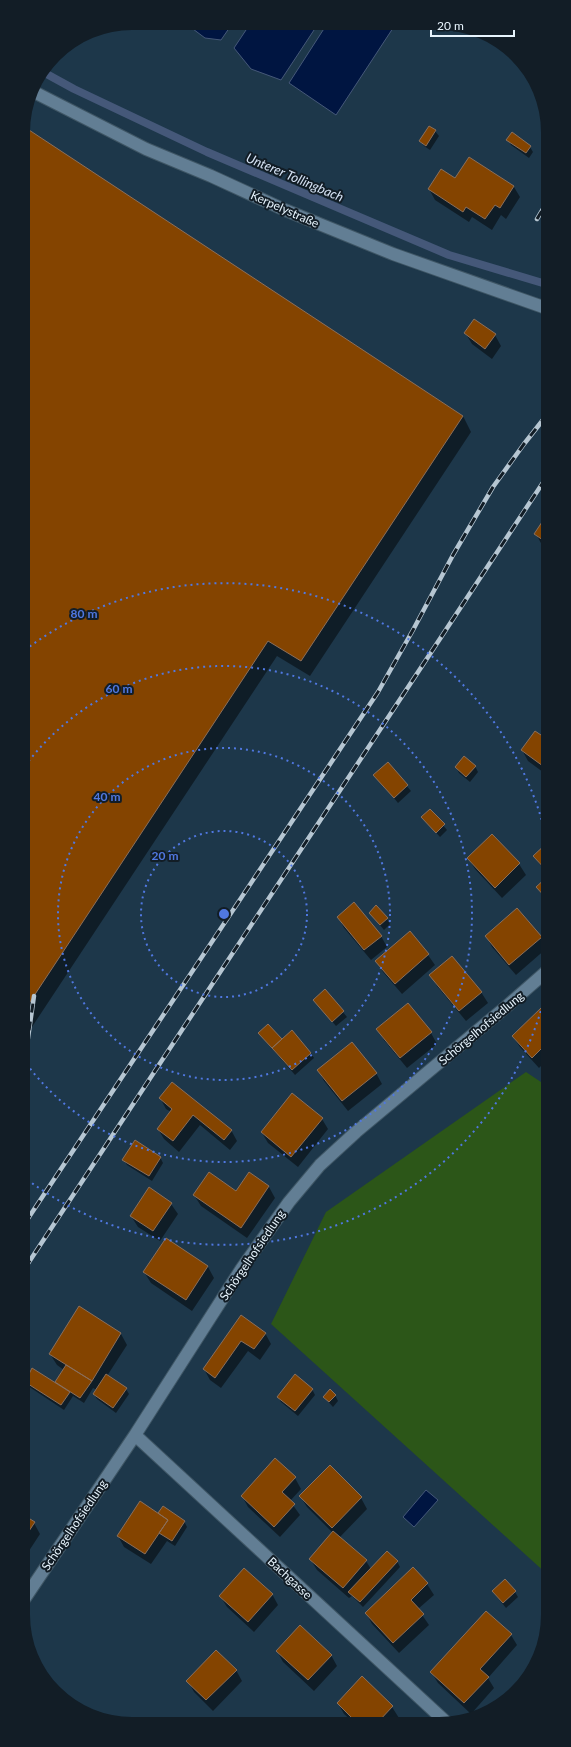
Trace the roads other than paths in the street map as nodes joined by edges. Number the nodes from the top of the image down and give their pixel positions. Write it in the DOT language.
graph roads {
  1 [pos="38,94"];
  2 [pos="541,306"];
  3 [pos="541,976"];
  4 [pos="135,1435"];
  5 [pos="30,1591"];
  6 [pos="440,1717"];
  1 -- 2 [label="street, Kerpelystraße"];
  3 -- 4 [label="street, Schörgelhofsiedlung"];
  4 -- 5 [label="street, Schörgelhofsiedlung"];
  4 -- 6 [label="street, Bachgasse"];
}
